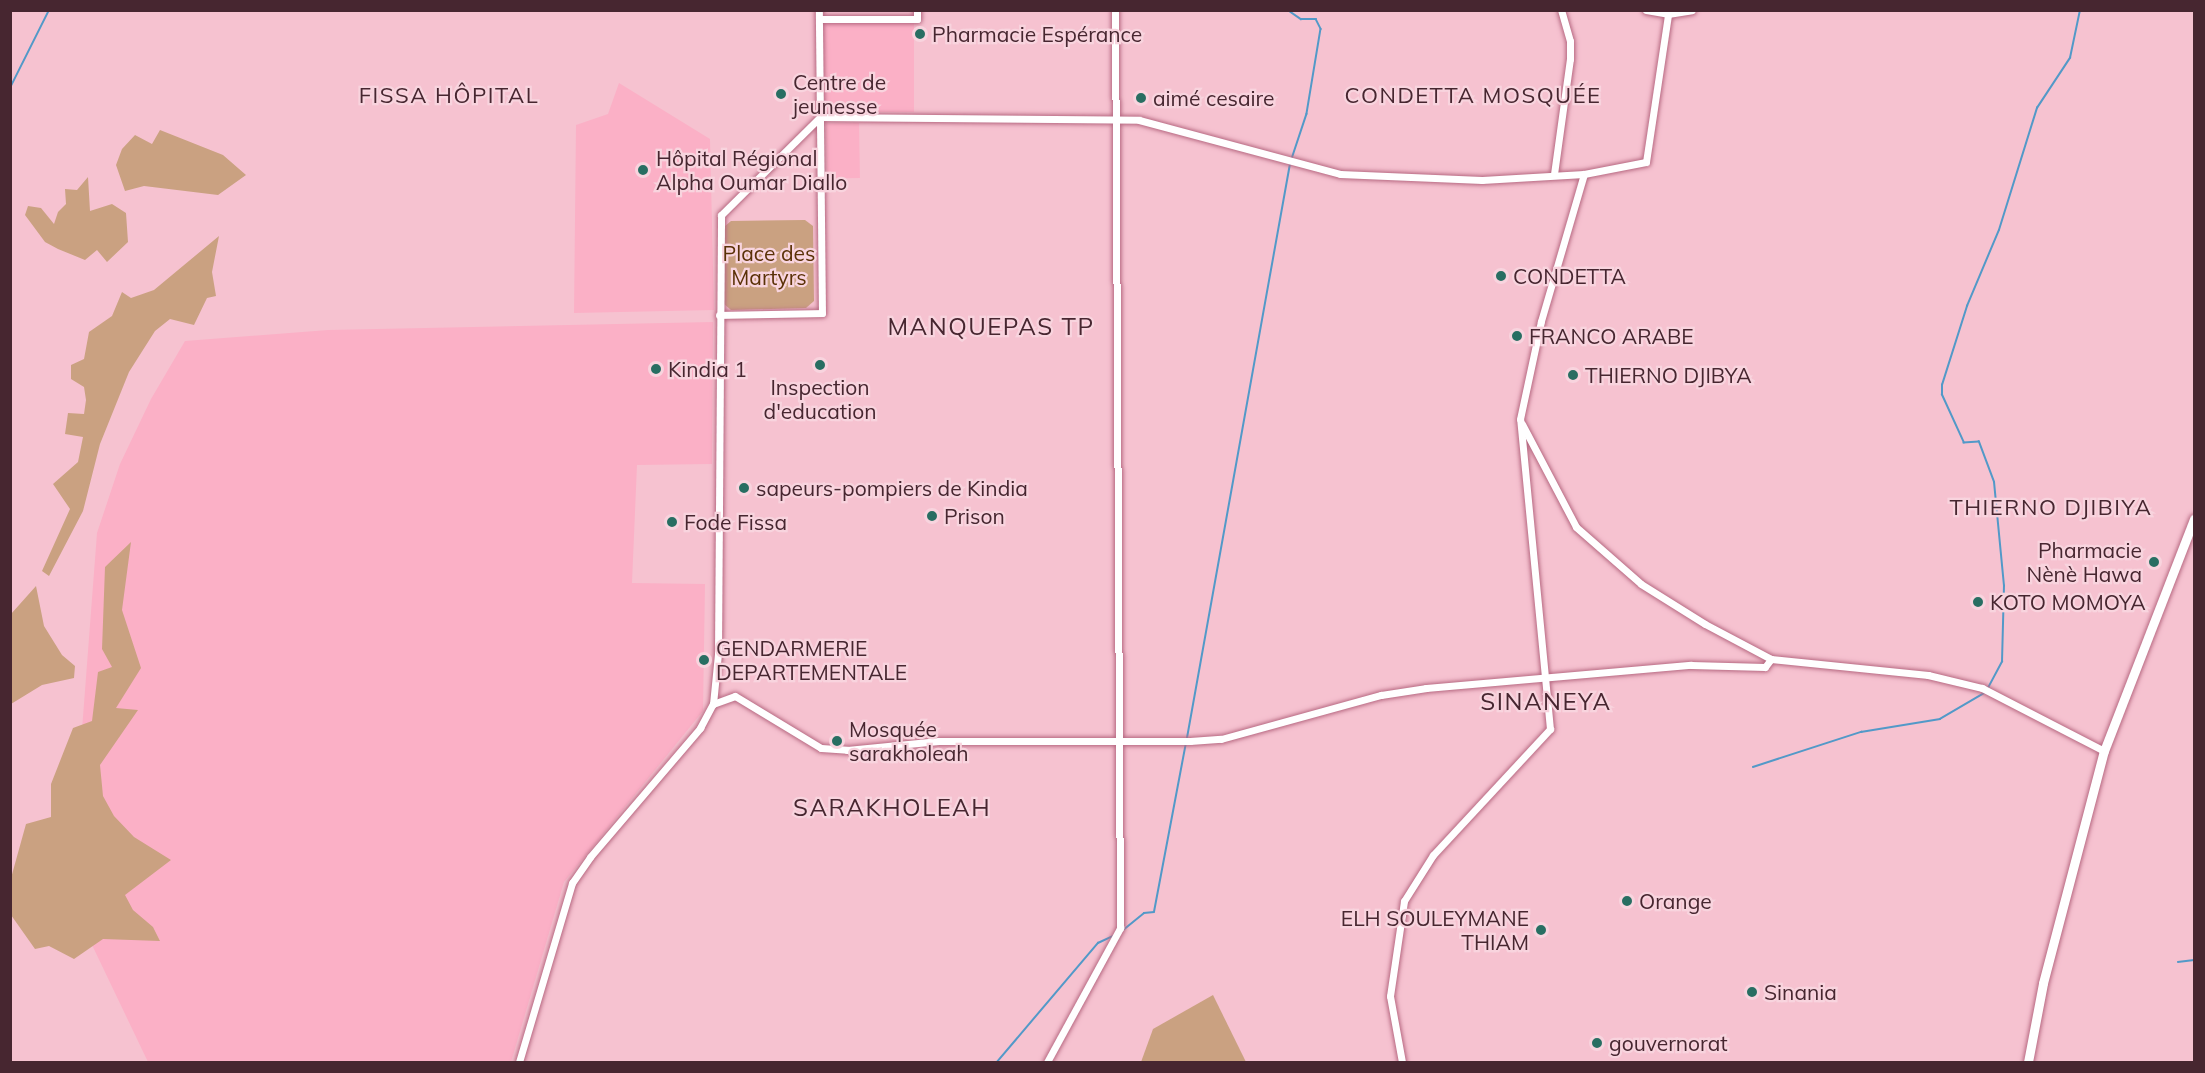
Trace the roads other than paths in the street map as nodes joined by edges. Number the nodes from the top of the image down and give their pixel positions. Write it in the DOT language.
graph roads {
  1 [pos="819,10"];
  2 [pos="917,10"];
  3 [pos="1115,10"];
  4 [pos="1560,10"];
  5 [pos="1646,10"];
  6 [pos="1692,10"];
  7 [pos="1668,14"];
  8 [pos="819,19"];
  9 [pos="820,117"];
  10 [pos="1116,118"];
  11 [pos="1554,174"];
  12 [pos="1584,174"];
  13 [pos="719,315"];
  14 [pos="1520,419"];
  15 [pos="2194,519"];
  16 [pos="1771,659"];
  17 [pos="1544,678"];
  18 [pos="713,704"];
  19 [pos="1120,740"];
  20 [pos="2104,751"];
  21 [pos="519,1062"];
  22 [pos="1047,1062"];
  23 [pos="1402,1062"];
  24 [pos="2028,1062"];
  1 -- 8 [label="street"];
  2 -- 8 [label="street"];
  3 -- 10 [label="street"];
  4 -- 11 [label="street"];
  5 -- 7 [label="street"];
  6 -- 7 [label="street"];
  7 -- 12 [label="street"];
  8 -- 9 [label="street"];
  9 -- 10 [label="street"];
  9 -- 13 [label="street"];
  9 -- 13 [label="street"];
  10 -- 11 [label="street"];
  10 -- 19 [label="street"];
  11 -- 12 [label="street"];
  12 -- 14 [label="street"];
  13 -- 18 [label="street"];
  14 -- 16 [label="street"];
  14 -- 17 [label="street"];
  15 -- 20 [label="highway"];
  16 -- 17 [label="street"];
  16 -- 20 [label="street"];
  17 -- 19 [label="street"];
  17 -- 23 [label="street"];
  18 -- 19 [label="street"];
  18 -- 21 [label="street"];
  19 -- 22 [label="street"];
  20 -- 24 [label="highway"];
}
